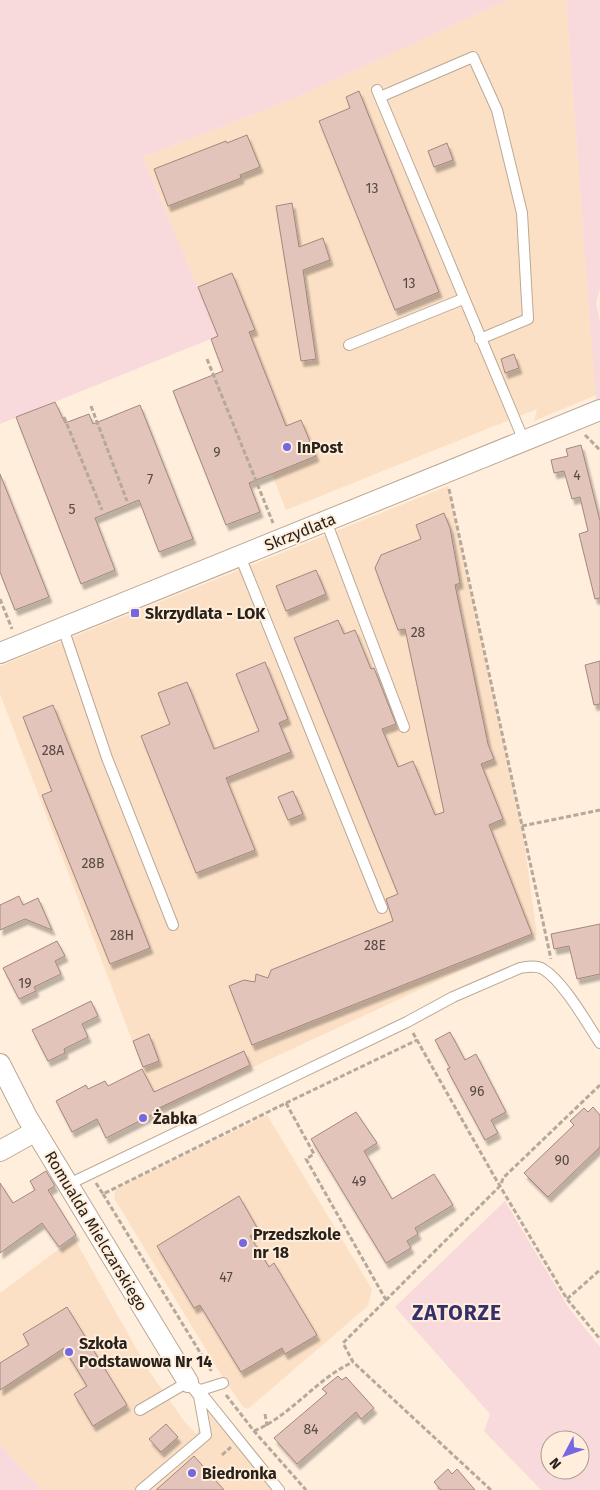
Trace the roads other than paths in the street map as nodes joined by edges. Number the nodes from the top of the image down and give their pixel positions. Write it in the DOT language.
graph roads {
  1 [pos="464,299"];
  2 [pos="480,339"];
  3 [pos="349,345"];
  4 [pos="599,413"];
  5 [pos="524,441"];
  6 [pos="326,521"];
  7 [pos="240,556"];
  8 [pos="63,628"];
  9 [pos="0,653"];
  10 [pos="404,727"];
  11 [pos="382,908"];
  12 [pos="173,924"];
  13 [pos="600,1043"];
  14 [pos="0,1064"];
  15 [pos="36,1130"];
  16 [pos="0,1151"];
  17 [pos="69,1184"];
  18 [pos="221,1383"];
  19 [pos="195,1386"];
  20 [pos="140,1410"];
  21 [pos="141,1490"];
  22 [pos="279,1490"];
  1 -- 2 [label="lane"];
  1 -- 2 [label="lane"];
  1 -- 3 [label="lane"];
  2 -- 5 [label="lane"];
  4 -- 5 [label="street, Skrzydlata"];
  5 -- 6 [label="street, Skrzydlata"];
  6 -- 7 [label="street, Skrzydlata"];
  6 -- 10 [label="lane"];
  7 -- 8 [label="street, Skrzydlata"];
  7 -- 11 [label="lane"];
  8 -- 9 [label="street, Skrzydlata"];
  8 -- 12 [label="lane"];
  13 -- 17 [label="lane"];
  14 -- 15 [label="street, Romualda Mielczarskiego"];
  15 -- 16 [label="street"];
  15 -- 17 [label="street, Romualda Mielczarskiego"];
  17 -- 19 [label="street, Romualda Mielczarskiego"];
  18 -- 19 [label="lane"];
  19 -- 20 [label="lane"];
  19 -- 21 [label="lane"];
  19 -- 22 [label="lane"];
}
